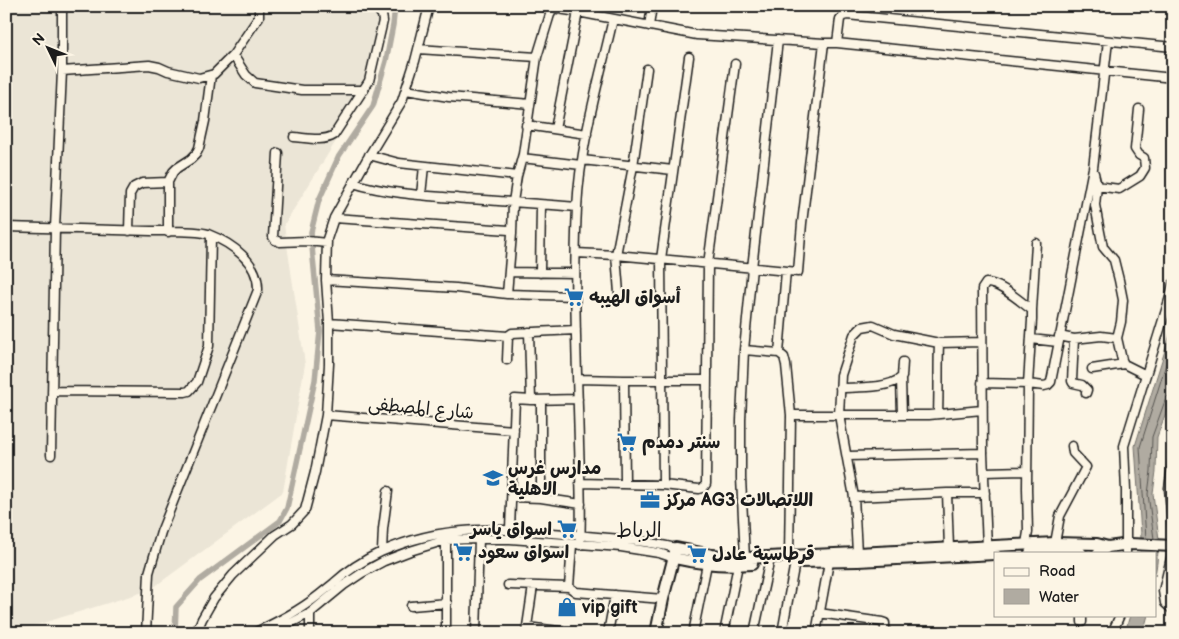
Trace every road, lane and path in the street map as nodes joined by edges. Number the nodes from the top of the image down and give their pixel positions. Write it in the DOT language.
graph roads {
  1 [pos="62,6"];
  2 [pos="259,6"];
  3 [pos="375,6"];
  4 [pos="429,6"];
  5 [pos="539,6"];
  6 [pos="652,6"];
  7 [pos="552,8"];
  8 [pos="578,12"];
  9 [pos="612,19"];
  10 [pos="649,26"];
  11 [pos="778,40"];
  12 [pos="1108,41"];
  13 [pos="824,43"];
  14 [pos="837,43"];
  15 [pos="1173,48"];
  16 [pos="418,50"];
  17 [pos="233,55"];
  18 [pos="537,57"];
  19 [pos="689,57"];
  20 [pos="735,64"];
  21 [pos="647,69"];
  22 [pos="1104,70"];
  23 [pos="62,71"];
  24 [pos="211,75"];
  25 [pos="1173,78"];
  26 [pos="364,90"];
  27 [pos="406,90"];
  28 [pos="530,104"];
  29 [pos="1140,109"];
  30 [pos="526,125"];
  31 [pos="555,129"];
  32 [pos="586,134"];
  33 [pos="294,137"];
  34 [pos="278,153"];
  35 [pos="369,155"];
  36 [pos="522,158"];
  37 [pos="582,162"];
  38 [pos="424,166"];
  39 [pos="633,166"];
  40 [pos="1093,168"];
  41 [pos="673,170"];
  42 [pos="517,176"];
  43 [pos="168,182"];
  44 [pos="353,183"];
  45 [pos="1097,186"];
  46 [pos="422,195"];
  47 [pos="513,202"];
  48 [pos="541,204"];
  49 [pos="577,208"];
  50 [pos="334,218"];
  51 [pos="6,227"];
  52 [pos="55,228"];
  53 [pos="129,230"];
  54 [pos="511,231"];
  55 [pos="168,232"];
  56 [pos="211,236"];
  57 [pos="325,243"];
  58 [pos="1036,243"];
  59 [pos="576,253"];
  60 [pos="616,255"];
  61 [pos="661,259"];
  62 [pos="708,264"];
  63 [pos="752,268"];
  64 [pos="786,271"];
  65 [pos="509,272"];
  66 [pos="540,273"];
  67 [pos="575,273"];
  68 [pos="326,280"];
  69 [pos="1173,284"];
  70 [pos="619,293"];
  71 [pos="507,294"];
  72 [pos="575,296"];
  73 [pos="1032,310"];
  74 [pos="330,323"];
  75 [pos="576,330"];
  76 [pos="529,332"];
  77 [pos="508,336"];
  78 [pos="1117,338"];
  79 [pos="1031,339"];
  80 [pos="1058,339"];
  81 [pos="1074,339"];
  82 [pos="982,342"];
  83 [pos="939,343"];
  84 [pos="744,350"];
  85 [pos="779,353"];
  86 [pos="507,360"];
  87 [pos="903,362"];
  88 [pos="1124,364"];
  89 [pos="1092,369"];
  90 [pos="1146,375"];
  91 [pos="577,379"];
  92 [pos="901,379"];
  93 [pos="624,380"];
  94 [pos="661,380"];
  95 [pos="707,380"];
  96 [pos="982,383"];
  97 [pos="1028,384"];
  98 [pos="840,388"];
  99 [pos="52,391"];
  100 [pos="1086,393"];
  101 [pos="578,399"];
  102 [pos="530,400"];
  103 [pos="541,400"];
  104 [pos="982,410"];
  105 [pos="791,414"];
  106 [pos="938,414"];
  107 [pos="326,415"];
  108 [pos="839,415"];
  109 [pos="902,415"];
  110 [pos="514,430"];
  111 [pos="1072,446"];
  112 [pos="983,453"];
  113 [pos="51,455"];
  114 [pos="848,456"];
  115 [pos="1173,460"];
  116 [pos="1027,471"];
  117 [pos="984,472"];
  118 [pos="580,483"];
  119 [pos="625,484"];
  120 [pos="663,485"];
  121 [pos="388,491"];
  122 [pos="947,493"];
  123 [pos="985,493"];
  124 [pos="512,497"];
  125 [pos="854,497"];
  126 [pos="541,498"];
  127 [pos="581,504"];
  128 [pos="510,529"];
  129 [pos="1173,534"];
  130 [pos="581,535"];
  131 [pos="417,538"];
  132 [pos="479,538"];
  133 [pos="446,540"];
  134 [pos="1055,543"];
  135 [pos="576,545"];
  136 [pos="987,547"];
  137 [pos="1108,547"];
  138 [pos="419,548"];
  139 [pos="950,548"];
  140 [pos="1028,548"];
  141 [pos="1127,548"];
  142 [pos="1172,548"];
  143 [pos="382,551"];
  144 [pos="1070,552"];
  145 [pos="1100,552"];
  146 [pos="675,553"];
  147 [pos="857,553"];
  148 [pos="906,554"];
  149 [pos="994,554"];
  150 [pos="792,559"];
  151 [pos="741,561"];
  152 [pos="829,562"];
  153 [pos="769,563"];
  154 [pos="707,564"];
  155 [pos="1170,571"];
  156 [pos="508,585"];
  157 [pos="533,586"];
  158 [pos="569,587"];
  159 [pos="615,595"];
  160 [pos="663,599"];
  161 [pos="447,603"];
  162 [pos="411,606"];
  163 [pos="1173,610"];
  164 [pos="819,612"];
  165 [pos="310,614"];
  166 [pos="1120,616"];
  167 [pos="283,624"];
  168 [pos="526,630"];
  169 [pos="146,633"];
  170 [pos="196,633"];
  171 [pos="254,633"];
  172 [pos="272,633"];
  173 [pos="310,633"];
  174 [pos="446,633"];
  175 [pos="476,633"];
  176 [pos="575,633"];
  177 [pos="608,633"];
  178 [pos="656,633"];
  179 [pos="693,633"];
  180 [pos="724,633"];
  181 [pos="754,633"];
  182 [pos="782,633"];
  183 [pos="816,633"];
  184 [pos="885,633"];
  185 [pos="1112,633"];
  1 -- 23 [label="street"];
  2 -- 17 [label="street"];
  3 -- 26 [label="street"];
  4 -- 16 [label="street"];
  5 -- 7 [label="street"];
  6 -- 10 [label="street"];
  7 -- 8 [label="street"];
  7 -- 18 [label="street"];
  8 -- 9 [label="street"];
  8 -- 31 [label="street"];
  9 -- 10 [label="street"];
  9 -- 32 [label="street"];
  10 -- 11 [label="street"];
  11 -- 13 [label="street"];
  11 -- 63 [label="street"];
  12 -- 14 [label="street"];
  12 -- 15 [label="street"];
  12 -- 22 [label="street"];
  13 -- 14 [label="street"];
  13 -- 64 [label="street"];
  14 -- 22 [label="street"];
  16 -- 18 [label="street"];
  16 -- 27 [label="street"];
  17 -- 24 [label="street"];
  17 -- 26 [label="street"];
  18 -- 28 [label="street"];
  19 -- 41 [label="street"];
  20 -- 62 [label="street"];
  21 -- 39 [label="street"];
  22 -- 25 [label="street"];
  22 -- 40 [label="street"];
  23 -- 24 [label="street"];
  23 -- 52 [label="street"];
  24 -- 43 [label="street"];
  26 -- 33 [label="street"];
  27 -- 28 [label="street"];
  27 -- 35 [label="street"];
  28 -- 30 [label="street"];
  29 -- 45 [label="street"];
  30 -- 31 [label="street"];
  30 -- 36 [label="street"];
  31 -- 32 [label="street"];
  32 -- 37 [label="street"];
  34 -- 57 [label="street"];
  35 -- 38 [label="street"];
  35 -- 44 [label="street"];
  36 -- 37 [label="street"];
  36 -- 42 [label="street"];
  37 -- 39 [label="street"];
  37 -- 49 [label="street"];
  38 -- 42 [label="street"];
  38 -- 46 [label="street"];
  39 -- 41 [label="street"];
  39 -- 60 [label="street"];
  40 -- 45 [label="street"];
  40 -- 80 [label="street"];
  41 -- 61 [label="street"];
  42 -- 47 [label="street"];
  43 -- 53 [label="street"];
  43 -- 55 [label="street"];
  44 -- 46 [label="street"];
  44 -- 50 [label="street"];
  45 -- 78 [label="street"];
  46 -- 47 [label="street"];
  47 -- 48 [label="street"];
  47 -- 54 [label="street"];
  48 -- 49 [label="street"];
  48 -- 66 [label="street"];
  49 -- 59 [label="street"];
  50 -- 54 [label="street"];
  50 -- 57 [label="street"];
  51 -- 52 [label="street"];
  52 -- 53 [label="street"];
  52 -- 99 [label="street"];
  53 -- 55 [label="street"];
  54 -- 65 [label="street"];
  55 -- 56 [label="street"];
  56 -- 99 [label="street"];
  56 -- 169 [label="street"];
  57 -- 68 [label="street"];
  58 -- 73 [label="street"];
  59 -- 60 [label="street"];
  59 -- 67 [label="street"];
  60 -- 61 [label="street"];
  60 -- 70 [label="street"];
  61 -- 62 [label="street"];
  61 -- 94 [label="street"];
  62 -- 63 [label="street"];
  62 -- 95 [label="street"];
  63 -- 64 [label="street"];
  63 -- 84 [label="street"];
  64 -- 85 [label="street"];
  65 -- 66 [label="street"];
  65 -- 71 [label="street"];
  66 -- 67 [label="street"];
  67 -- 72 [label="street"];
  68 -- 71 [label="street"];
  68 -- 74 [label="street"];
  69 -- 90 [label="street"];
  71 -- 72 [label="street"];
  72 -- 75 [label="street"];
  73 -- 79 [label="street"];
  73 -- 82 [label="street"];
  74 -- 77 [label="street"];
  74 -- 107 [label="street"];
  75 -- 76 [label="street"];
  75 -- 91 [label="street"];
  76 -- 77 [label="street"];
  76 -- 102 [label="street"];
  77 -- 86 [label="street"];
  78 -- 81 [label="street"];
  78 -- 88 [label="street"];
  79 -- 80 [label="street"];
  79 -- 97 [label="street"];
  80 -- 81 [label="street"];
  80 -- 97 [label="street"];
  81 -- 100 [label="street"];
  82 -- 83 [label="street"];
  82 -- 96 [label="street"];
  83 -- 98 [label="street"];
  83 -- 106 [label="street"];
  84 -- 85 [label="street"];
  84 -- 151 [label="street"];
  85 -- 105 [label="street"];
  87 -- 92 [label="street"];
  88 -- 89 [label="street"];
  88 -- 90 [label="street"];
  90 -- 141 [label="street"];
  91 -- 93 [label="street"];
  91 -- 101 [label="street"];
  92 -- 98 [label="street"];
  92 -- 109 [label="street"];
  93 -- 94 [label="street"];
  93 -- 119 [label="street"];
  94 -- 95 [label="street"];
  94 -- 120 [label="street"];
  95 -- 120 [label="street"];
  96 -- 97 [label="street"];
  96 -- 104 [label="street"];
  97 -- 116 [label="street"];
  98 -- 108 [label="street"];
  99 -- 113 [label="street"];
  101 -- 103 [label="street"];
  101 -- 118 [label="street"];
  102 -- 103 [label="street"];
  102 -- 110 [label="street"];
  103 -- 126 [label="street"];
  104 -- 106 [label="street"];
  104 -- 112 [label="street"];
  105 -- 108 [label="street"];
  105 -- 150 [label="street"];
  106 -- 109 [label="street"];
  107 -- 110 [label="street, شارع المصطفى"];
  107 -- 170 [label="street"];
  108 -- 109 [label="street"];
  108 -- 114 [label="street"];
  110 -- 124 [label="street"];
  111 -- 134 [label="street"];
  112 -- 114 [label="street"];
  112 -- 117 [label="street"];
  114 -- 125 [label="street"];
  115 -- 129 [label="street"];
  116 -- 117 [label="street"];
  116 -- 140 [label="street"];
  117 -- 123 [label="street"];
  118 -- 119 [label="street"];
  118 -- 127 [label="street"];
  119 -- 120 [label="street"];
  121 -- 143 [label="street"];
  122 -- 123 [label="street"];
  122 -- 125 [label="street"];
  122 -- 139 [label="street"];
  123 -- 136 [label="street"];
  124 -- 126 [label="street"];
  124 -- 128 [label="street"];
  125 -- 147 [label="street"];
  126 -- 127 [label="street"];
  127 -- 130 [label="street"];
  128 -- 130 [label="street"];
  128 -- 131 [label="street"];
  130 -- 135 [label="street"];
  130 -- 146 [label="street"];
  131 -- 138 [label="street"];
  131 -- 143 [label="street"];
  132 -- 133 [label="street"];
  132 -- 135 [label="street"];
  132 -- 175 [label="street"];
  133 -- 138 [label="street"];
  133 -- 161 [label="street"];
  134 -- 137 [label="main road"];
  134 -- 140 [label="main road"];
  135 -- 146 [label="street"];
  135 -- 158 [label="street"];
  136 -- 139 [label="main road"];
  136 -- 140 [label="main road"];
  137 -- 141 [label="main road"];
  137 -- 145 [label="main road"];
  138 -- 165 [label="street"];
  139 -- 148 [label="main road"];
  140 -- 144 [label="main road"];
  141 -- 142 [label="main road"];
  142 -- 155 [label="street"];
  143 -- 167 [label="street"];
  146 -- 151 [label="main road"];
  146 -- 154 [label="main road"];
  146 -- 160 [label="main road"];
  147 -- 148 [label="main road"];
  147 -- 150 [label="main road"];
  148 -- 149 [label="main road"];
  148 -- 152 [label="main road"];
  150 -- 151 [label="main road"];
  150 -- 152 [label="main road"];
  150 -- 153 [label="main road"];
  150 -- 182 [label="street"];
  151 -- 153 [label="main road"];
  151 -- 154 [label="main road"];
  151 -- 180 [label="street"];
  152 -- 164 [label="street"];
  153 -- 181 [label="street"];
  154 -- 179 [label="street"];
  155 -- 163 [label="street"];
  156 -- 157 [label="street"];
  157 -- 158 [label="street"];
  157 -- 168 [label="street"];
  158 -- 159 [label="street"];
  159 -- 160 [label="street"];
  159 -- 177 [label="street"];
  160 -- 178 [label="main road"];
  161 -- 162 [label="street"];
  161 -- 174 [label="street"];
  164 -- 183 [label="street"];
  164 -- 184 [label="street"];
  165 -- 167 [label="street"];
  165 -- 173 [label="street"];
  166 -- 185 [label="street"];
  167 -- 171 [label="street"];
  167 -- 172 [label="street"];
  168 -- 176 [label="street"];
}
